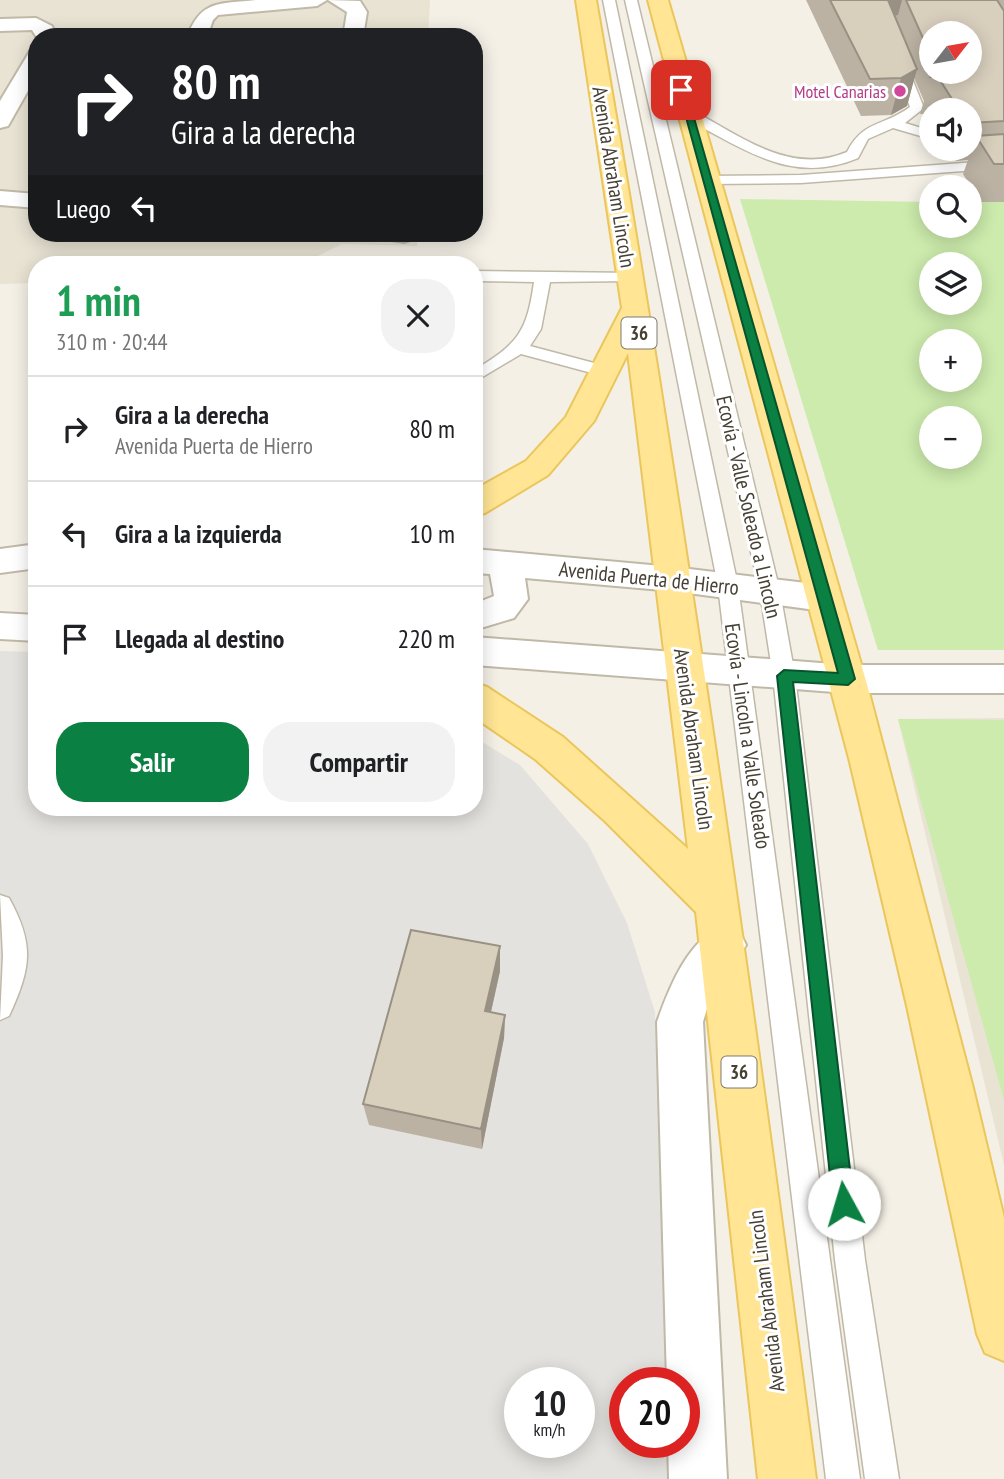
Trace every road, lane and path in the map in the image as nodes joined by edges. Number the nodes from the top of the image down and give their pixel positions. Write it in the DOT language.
graph roads {
  1 [pos="317,0"];
  2 [pos="338,0"];
  3 [pos="586,0"];
  4 [pos="609,0"];
  5 [pos="631,0"];
  6 [pos="658,0"];
  7 [pos="0,24"];
  8 [pos="40,28"];
  9 [pos="200,28"];
  10 [pos="354,28"];
  11 [pos="895,52"];
  12 [pos="28,70"];
  13 [pos="917,108"];
  14 [pos="2,113"];
  15 [pos="687,113"];
  16 [pos="892,123"];
  17 [pos="919,131"];
  18 [pos="982,160"];
  19 [pos="938,161"];
  20 [pos="1004,164"];
  21 [pos="988,165"];
  22 [pos="929,168"];
  23 [pos="705,180"];
  24 [pos="0,198"];
  25 [pos="28,200"];
  26 [pos="483,276"];
  27 [pos="629,276"];
  28 [pos="543,277"];
  29 [pos="636,308"];
  30 [pos="521,349"];
  31 [pos="603,371"];
  32 [pos="483,372"];
  33 [pos="483,500"];
  34 [pos="0,540"];
  35 [pos="28,542"];
  36 [pos="28,557"];
  37 [pos="0,561"];
  38 [pos="488,562"];
  39 [pos="673,579"];
  40 [pos="728,586"];
  41 [pos="770,592"];
  42 [pos="823,598"];
  43 [pos="483,614"];
  44 [pos="0,626"];
  45 [pos="28,628"];
  46 [pos="483,652"];
  47 [pos="684,666"];
  48 [pos="741,672"];
  49 [pos="784,676"];
  50 [pos="848,679"];
  51 [pos="1004,679"];
  52 [pos="483,703"];
  53 [pos="0,906"];
  54 [pos="720,924"];
  55 [pos="0,1007"];
  56 [pos="1004,1334"];
  57 [pos="698,1479"];
  58 [pos="787,1479"];
  59 [pos="843,1479"];
  60 [pos="882,1479"];
  1 -- 9 [label="street"];
  2 -- 10 [label="street"];
  3 -- 27 [label="main road, Avenida Abraham Lincoln / 36"];
  4 -- 40 [label="lane, Ecovía - Lincoln a Valle Soleado"];
  5 -- 41 [label="lane, Ecovía - Valle Soleado a Lincoln"];
  6 -- 15 [label="main road"];
  7 -- 8 [label="street"];
  11 -- 13 [label="lane"];
  12 -- 14 [label="street"];
  13 -- 16 [label="lane"];
  15 -- 16 [label="lane"];
  15 -- 23 [label="main road"];
  16 -- 17 [label="lane"];
  18 -- 21 [label="lane"];
  19 -- 22 [label="lane"];
  20 -- 21 [label="lane"];
  21 -- 22 [label="lane"];
  22 -- 23 [label="lane"];
  23 -- 42 [label="main road"];
  24 -- 25 [label="street"];
  26 -- 28 [label="lane"];
  27 -- 28 [label="lane"];
  27 -- 29 [label="main road, Avenida Abraham Lincoln / 36"];
  28 -- 30 [label="lane"];
  29 -- 31 [label="main road"];
  29 -- 39 [label="main road, Avenida Abraham Lincoln / 36"];
  30 -- 31 [label="lane"];
  30 -- 32 [label="lane"];
  31 -- 33 [label="main road"];
  34 -- 35 [label="street"];
  36 -- 37 [label="street"];
  38 -- 39 [label="street, Avenida Puerta de Hierro"];
  38 -- 43 [label="street"];
  39 -- 40 [label="street, Avenida Puerta de Hierro"];
  39 -- 47 [label="main road, Avenida Abraham Lincoln / 36"];
  40 -- 41 [label="street, Avenida Puerta de Hierro"];
  40 -- 48 [label="lane, Ecovía - Lincoln a Valle Soleado"];
  41 -- 42 [label="street, Avenida Puerta de Hierro"];
  41 -- 49 [label="lane, Ecovía - Valle Soleado a Lincoln"];
  42 -- 50 [label="main road"];
  44 -- 45 [label="street"];
  46 -- 47 [label="street"];
  47 -- 48 [label="street"];
  47 -- 54 [label="main road, Avenida Abraham Lincoln / 36"];
  48 -- 49 [label="street"];
  48 -- 59 [label="lane, Ecovía - Lincoln a Valle Soleado"];
  49 -- 50 [label="street"];
  49 -- 60 [label="lane, Ecovía - Valle Soleado a Lincoln"];
  50 -- 51 [label="street"];
  50 -- 56 [label="main road"];
  52 -- 54 [label="main road"];
  53 -- 55 [label="lane"];
  54 -- 57 [label="street"];
  54 -- 58 [label="main road, Avenida Abraham Lincoln / 36"];
}
